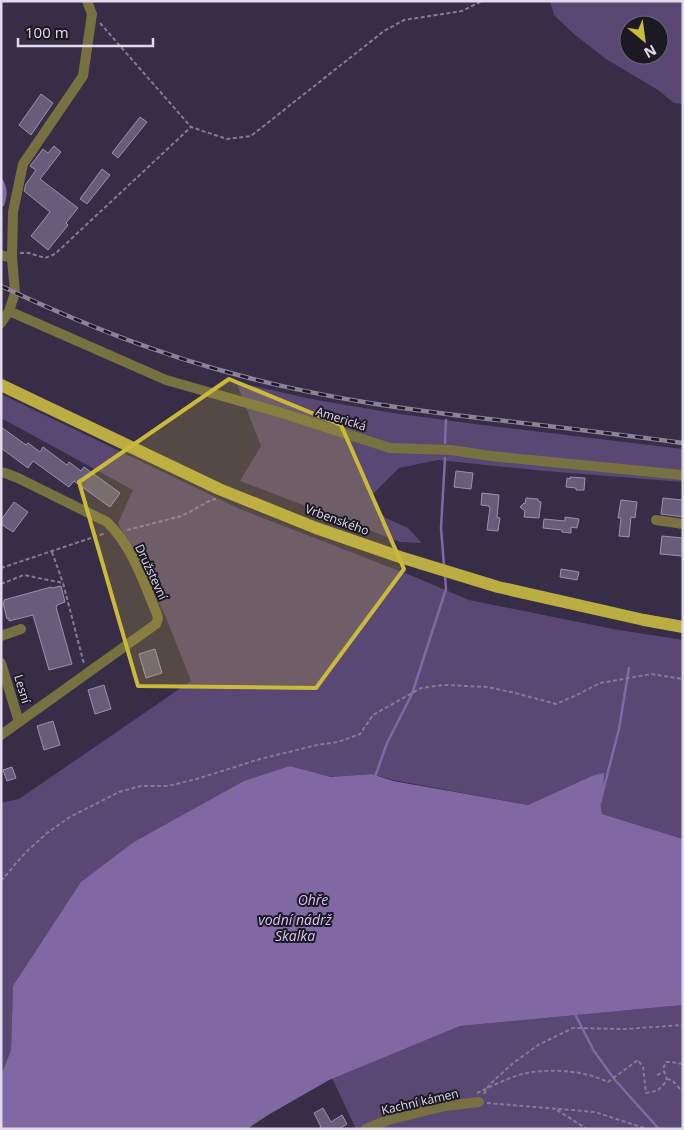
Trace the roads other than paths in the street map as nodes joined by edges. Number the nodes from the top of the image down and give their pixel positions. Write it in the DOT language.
graph roads {
  1 [pos="87,1"];
  2 [pos="1,255"];
  3 [pos="12,258"];
  4 [pos="9,311"];
  5 [pos="1,323"];
  6 [pos="1,385"];
  7 [pos="1,472"];
  8 [pos="683,475"];
  9 [pos="656,520"];
  10 [pos="683,524"];
  11 [pos="683,627"];
  12 [pos="21,629"];
  13 [pos="1,636"];
  14 [pos="1,663"];
  15 [pos="20,722"];
  16 [pos="1,735"];
  17 [pos="476,1098"];
  18 [pos="366,1129"];
  1 -- 3 [label="street"];
  2 -- 3 [label="street"];
  3 -- 4 [label="street"];
  4 -- 5 [label="street"];
  4 -- 8 [label="street, Americká"];
  6 -- 11 [label="main road, Vrbenského"];
  7 -- 15 [label="street, Družstevní"];
  9 -- 10 [label="street"];
  12 -- 13 [label="street"];
  14 -- 15 [label="street, Lesní"];
  15 -- 16 [label="street, Družstevní"];
  17 -- 18 [label="street, Kachní kámen"];
}
